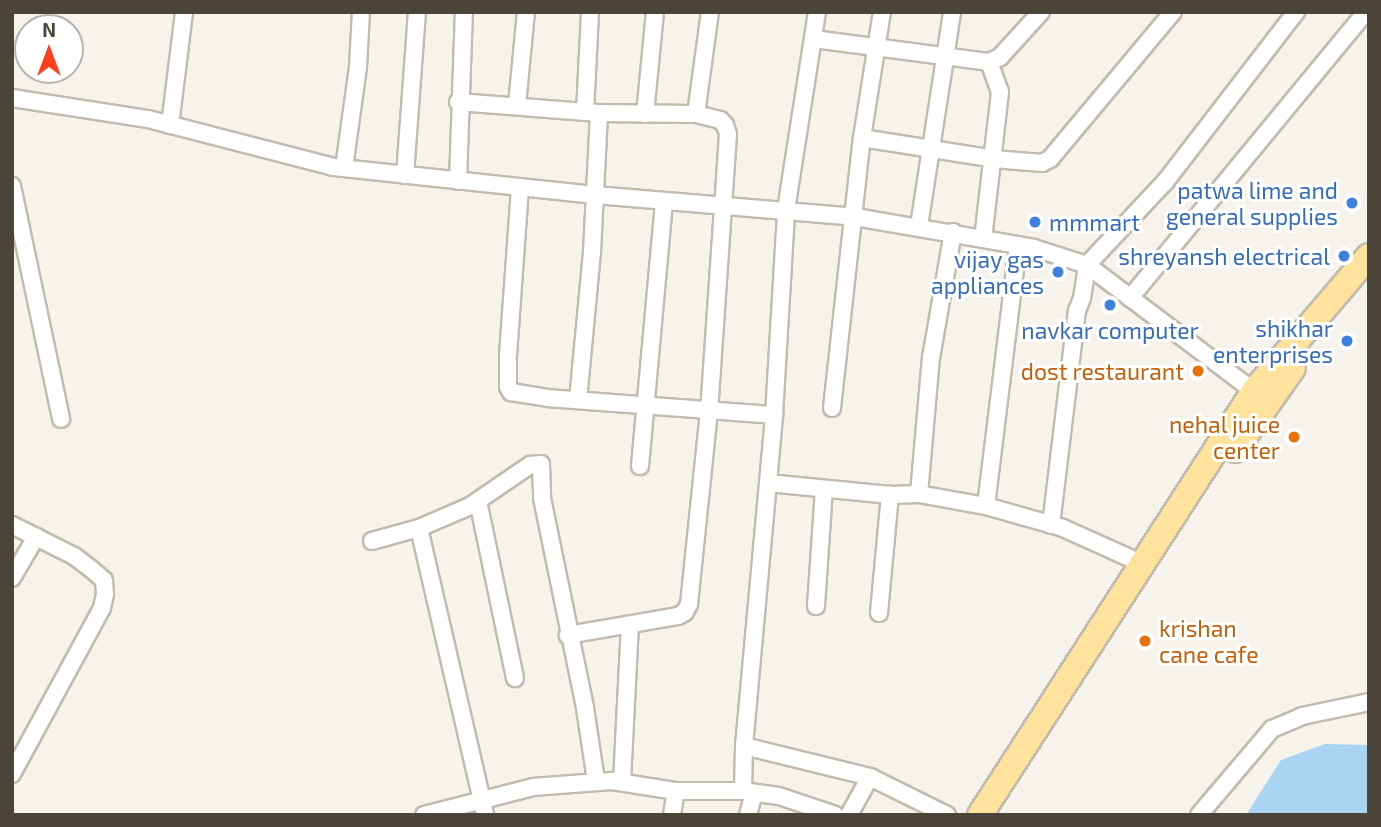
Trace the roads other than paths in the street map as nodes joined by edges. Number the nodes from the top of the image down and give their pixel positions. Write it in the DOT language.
graph roads {
  1 [pos="184,12"];
  2 [pos="360,12"];
  3 [pos="417,12"];
  4 [pos="464,12"];
  5 [pos="526,12"];
  6 [pos="590,12"];
  7 [pos="655,12"];
  8 [pos="710,12"];
  9 [pos="817,12"];
  10 [pos="882,12"];
  11 [pos="952,12"];
  12 [pos="1041,12"];
  13 [pos="1173,12"];
  14 [pos="1296,12"];
  15 [pos="1366,12"];
  16 [pos="814,39"];
  17 [pos="877,50"];
  18 [pos="946,58"];
  19 [pos="989,62"];
  20 [pos="12,98"];
  21 [pos="458,102"];
  22 [pos="517,105"];
  23 [pos="592,113"];
  24 [pos="645,114"];
  25 [pos="696,114"];
  26 [pos="170,124"];
  27 [pos="862,138"];
  28 [pos="932,148"];
  29 [pos="994,159"];
  30 [pos="344,168"];
  31 [pos="405,175"];
  32 [pos="458,181"];
  33 [pos="12,186"];
  34 [pos="520,188"];
  35 [pos="594,195"];
  36 [pos="664,201"];
  37 [pos="721,205"];
  38 [pos="786,210"];
  39 [pos="855,217"];
  40 [pos="919,226"];
  41 [pos="953,232"];
  42 [pos="983,239"];
  43 [pos="1018,245"];
  44 [pos="1369,256"];
  45 [pos="1087,265"];
  46 [pos="1369,280"];
  47 [pos="1130,298"];
  48 [pos="1261,396"];
  49 [pos="578,400"];
  50 [pos="644,407"];
  51 [pos="832,408"];
  52 [pos="709,411"];
  53 [pos="774,415"];
  54 [pos="61,419"];
  55 [pos="640,466"];
  56 [pos="768,483"];
  57 [pos="824,490"];
  58 [pos="919,494"];
  59 [pos="890,495"];
  60 [pos="478,501"];
  61 [pos="986,506"];
  62 [pos="12,525"];
  63 [pos="1051,525"];
  64 [pos="419,528"];
  65 [pos="36,537"];
  66 [pos="372,541"];
  67 [pos="1141,563"];
  68 [pos="12,578"];
  69 [pos="816,606"];
  70 [pos="879,613"];
  71 [pos="630,626"];
  72 [pos="568,635"];
  73 [pos="516,678"];
  74 [pos="1369,702"];
  75 [pos="744,746"];
  76 [pos="12,774"];
  77 [pos="870,777"];
  78 [pos="596,781"];
  79 [pos="622,782"];
  80 [pos="677,790"];
  81 [pos="749,792"];
  82 [pos="481,798"];
  83 [pos="424,815"];
  84 [pos="485,815"];
  85 [pos="672,815"];
  86 [pos="748,815"];
  87 [pos="835,815"];
  88 [pos="849,815"];
  89 [pos="947,815"];
  90 [pos="980,815"];
  91 [pos="1000,815"];
  92 [pos="1199,815"];
  1 -- 26 [label="street"];
  2 -- 30 [label="street"];
  3 -- 31 [label="street"];
  4 -- 21 [label="street"];
  5 -- 22 [label="street"];
  6 -- 23 [label="street"];
  7 -- 24 [label="street"];
  8 -- 25 [label="street"];
  9 -- 16 [label="street"];
  10 -- 17 [label="street"];
  11 -- 18 [label="street"];
  12 -- 19 [label="street"];
  13 -- 29 [label="street"];
  14 -- 45 [label="street"];
  15 -- 47 [label="street"];
  16 -- 17 [label="street"];
  16 -- 38 [label="street"];
  17 -- 18 [label="street"];
  17 -- 27 [label="street"];
  18 -- 19 [label="street"];
  18 -- 28 [label="street"];
  19 -- 29 [label="street"];
  20 -- 26 [label="street"];
  21 -- 22 [label="street"];
  21 -- 32 [label="street"];
  22 -- 23 [label="street"];
  23 -- 24 [label="street"];
  23 -- 35 [label="street"];
  24 -- 25 [label="street"];
  25 -- 37 [label="street"];
  26 -- 30 [label="street"];
  27 -- 28 [label="street"];
  27 -- 39 [label="street"];
  28 -- 29 [label="street"];
  28 -- 40 [label="street"];
  29 -- 42 [label="street"];
  30 -- 31 [label="street"];
  31 -- 32 [label="street"];
  32 -- 34 [label="street"];
  33 -- 54 [label="street"];
  34 -- 35 [label="street"];
  34 -- 49 [label="street"];
  35 -- 36 [label="street"];
  35 -- 49 [label="street"];
  36 -- 37 [label="street"];
  36 -- 50 [label="street"];
  37 -- 38 [label="street"];
  37 -- 52 [label="street"];
  38 -- 39 [label="street"];
  38 -- 53 [label="street"];
  39 -- 40 [label="street"];
  39 -- 51 [label="street"];
  40 -- 41 [label="street"];
  41 -- 42 [label="street"];
  41 -- 58 [label="street"];
  42 -- 43 [label="street"];
  43 -- 45 [label="street"];
  43 -- 61 [label="street"];
  44 -- 48 [label="main road"];
  45 -- 47 [label="street"];
  45 -- 63 [label="street"];
  46 -- 48 [label="main road"];
  47 -- 48 [label="street"];
  48 -- 67 [label="main road"];
  48 -- 91 [label="main road"];
  49 -- 50 [label="street"];
  50 -- 52 [label="street"];
  50 -- 55 [label="street"];
  52 -- 53 [label="street"];
  52 -- 71 [label="street"];
  53 -- 56 [label="street"];
  56 -- 57 [label="street"];
  56 -- 75 [label="street"];
  57 -- 59 [label="street"];
  57 -- 69 [label="street"];
  58 -- 59 [label="street"];
  58 -- 61 [label="street"];
  59 -- 70 [label="street"];
  60 -- 64 [label="street"];
  60 -- 72 [label="street"];
  60 -- 73 [label="street"];
  61 -- 63 [label="street"];
  62 -- 65 [label="street"];
  63 -- 67 [label="street"];
  64 -- 66 [label="street"];
  64 -- 82 [label="street"];
  65 -- 68 [label="street"];
  65 -- 76 [label="street"];
  67 -- 90 [label="main road"];
  71 -- 72 [label="street"];
  71 -- 79 [label="street"];
  72 -- 78 [label="street"];
  74 -- 92 [label="street"];
  75 -- 77 [label="street"];
  75 -- 81 [label="street"];
  77 -- 88 [label="street"];
  77 -- 89 [label="street"];
  78 -- 79 [label="street"];
  78 -- 82 [label="street"];
  79 -- 80 [label="street"];
  80 -- 81 [label="street"];
  80 -- 85 [label="street"];
  81 -- 86 [label="street"];
  81 -- 87 [label="street"];
  82 -- 83 [label="street"];
  82 -- 84 [label="street"];
}
